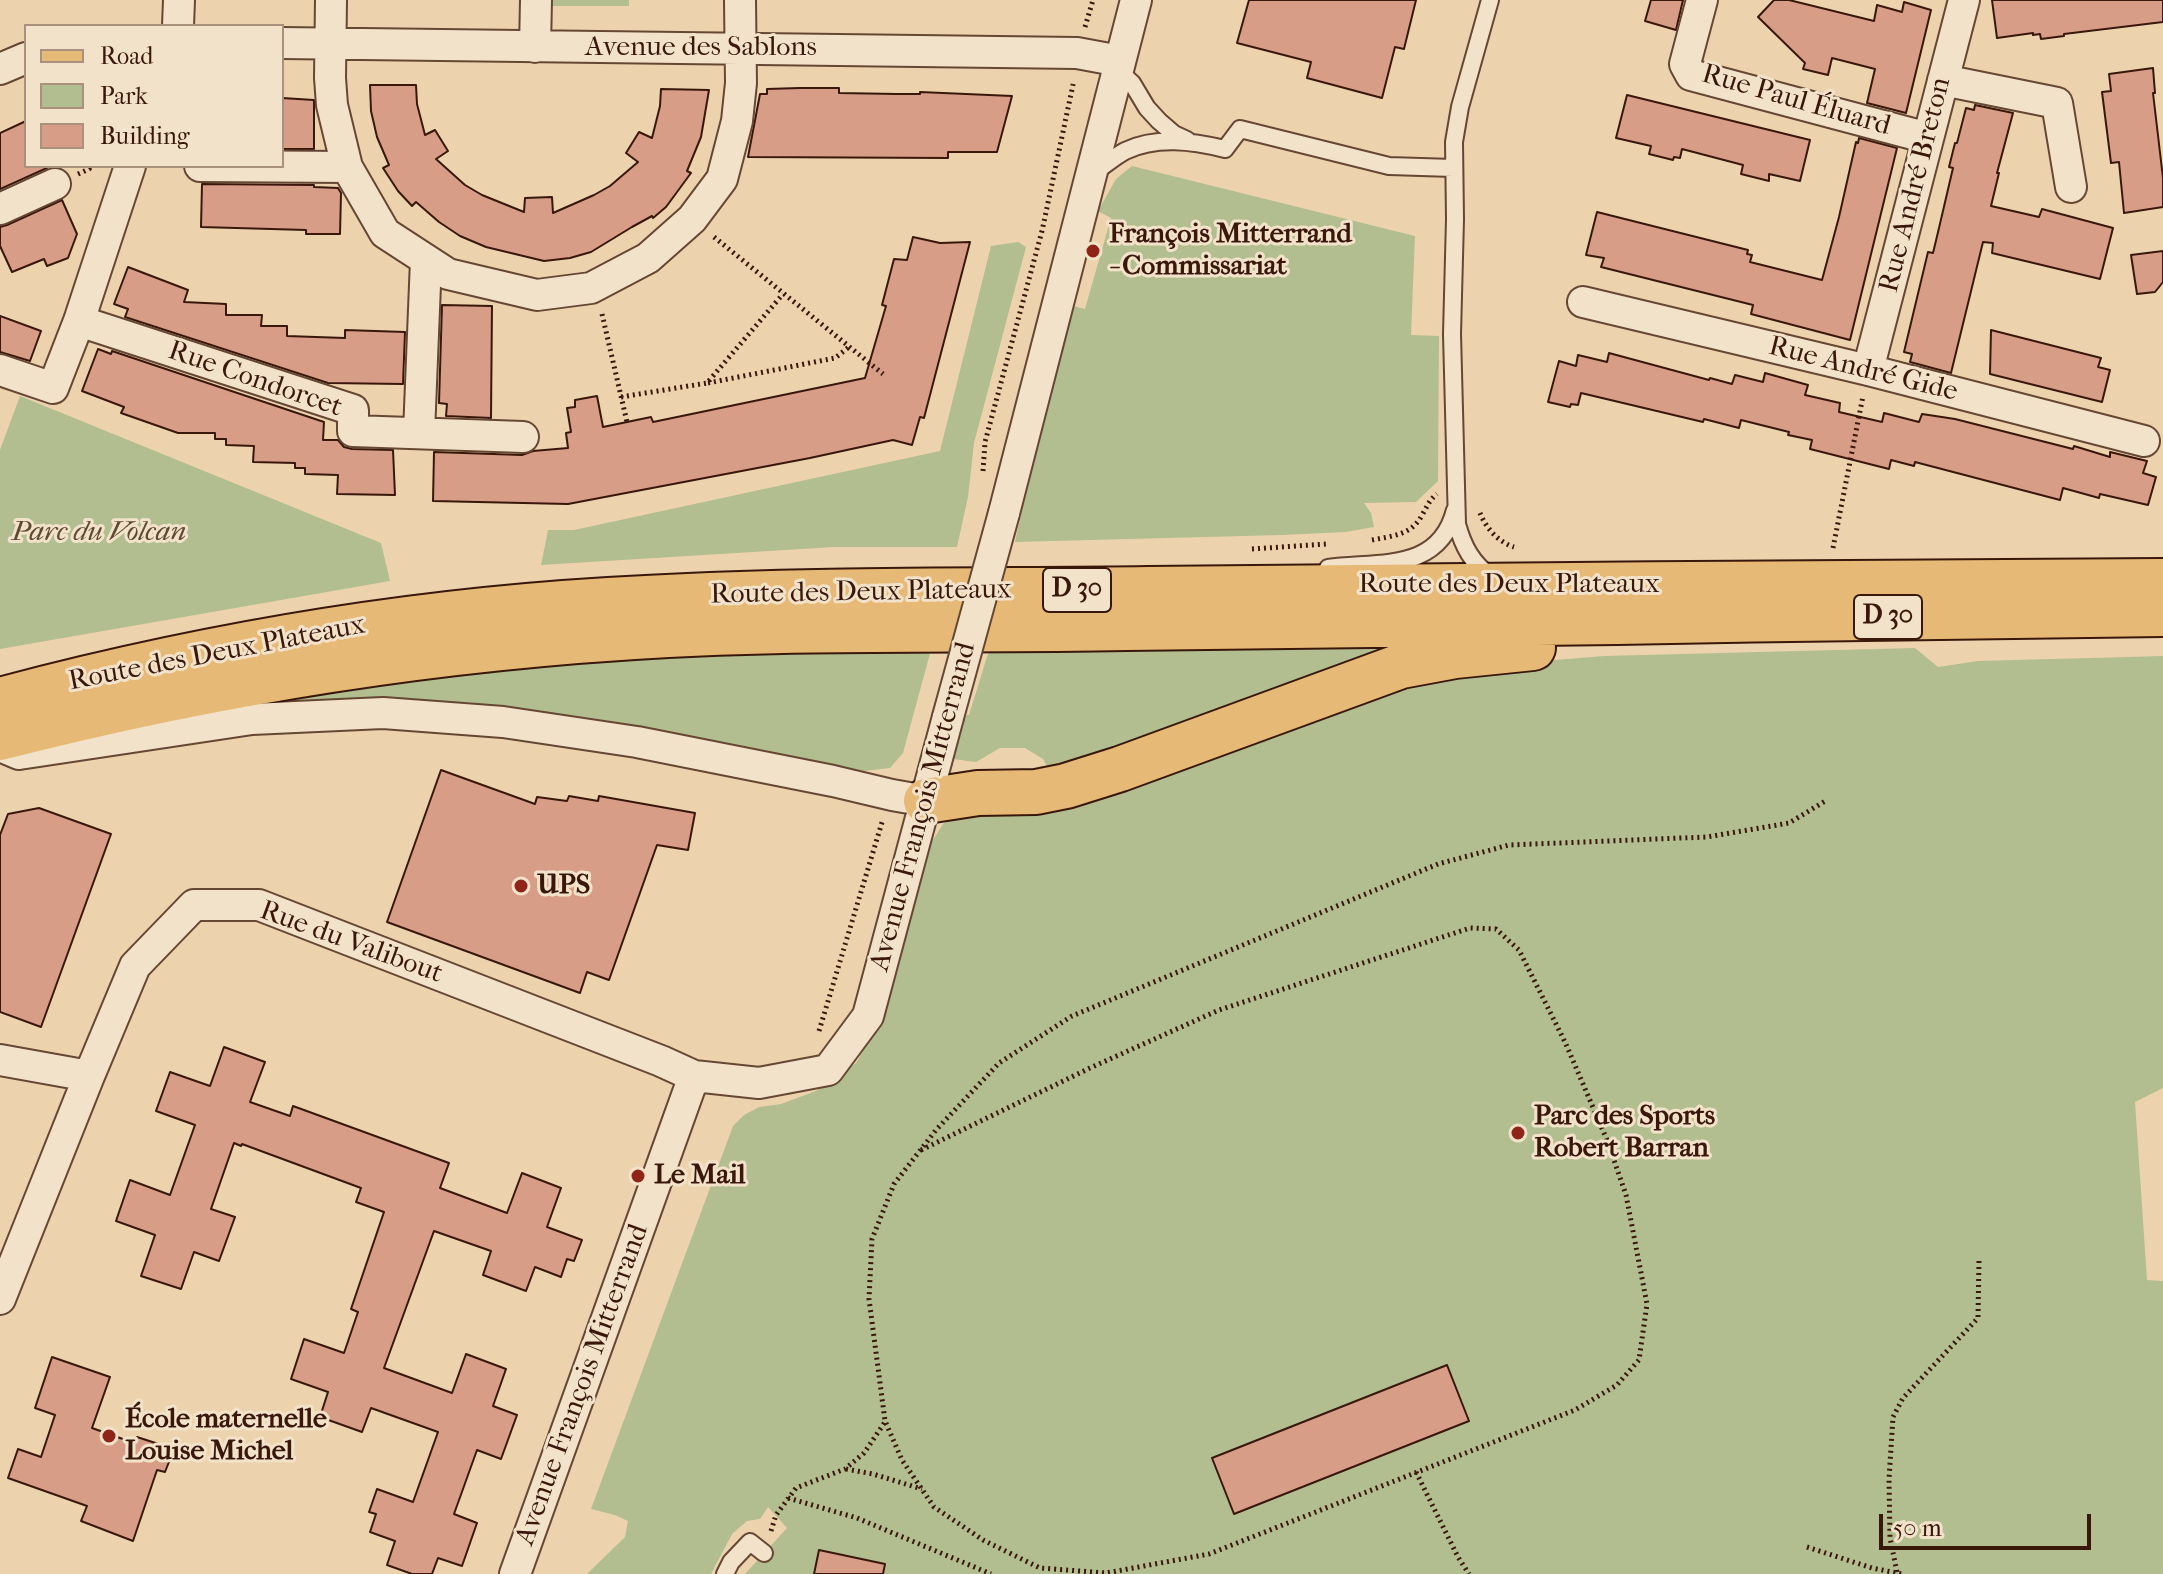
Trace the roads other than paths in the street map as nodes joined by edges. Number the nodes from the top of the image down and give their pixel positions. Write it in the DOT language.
graph roads {
  1 [pos="179,0"];
  2 [pos="331,0"];
  3 [pos="536,0"];
  4 [pos="740,0"];
  5 [pos="1136,0"];
  6 [pos="1490,0"];
  7 [pos="1702,0"];
  8 [pos="1964,0"];
  9 [pos="178,24"];
  10 [pos="284,43"];
  11 [pos="331,44"];
  12 [pos="535,47"];
  13 [pos="740,48"];
  14 [pos="24,59"];
  15 [pos="1119,66"];
  16 [pos="0,69"];
  17 [pos="1943,80"];
  18 [pos="1928,138"];
  19 [pos="1189,141"];
  20 [pos="284,167"];
  21 [pos="347,167"];
  22 [pos="129,168"];
  23 [pos="1453,168"];
  24 [pos="1090,175"];
  25 [pos="55,184"];
  26 [pos="2071,187"];
  27 [pos="0,209"];
  28 [pos="426,260"];
  29 [pos="1583,302"];
  30 [pos="79,321"];
  31 [pos="0,370"];
  32 [pos="1868,370"];
  33 [pos="419,433"];
  34 [pos="523,437"];
  35 [pos="2144,441"];
  36 [pos="1456,505"];
  37 [pos="2163,581"];
  38 [pos="1511,585"];
  39 [pos="1273,587"];
  40 [pos="2163,614"];
  41 [pos="1612,622"];
  42 [pos="0,700"];
  43 [pos="0,738"];
  44 [pos="0,746"];
  45 [pos="909,798"];
  46 [pos="0,1060"];
  47 [pos="89,1076"];
  48 [pos="694,1076"];
  49 [pos="0,1299"];
  50 [pos="764,1553"];
  51 [pos="515,1574"];
  52 [pos="725,1574"];
  1 -- 9 [label="street"];
  2 -- 11 [label="street"];
  3 -- 12 [label="street"];
  4 -- 13 [label="street"];
  5 -- 15 [label="street, Avenue François Mitterrand"];
  6 -- 23 [label="lane"];
  7 -- 18 [label="street, Rue Paul Éluard"];
  8 -- 17 [label="street, Rue André Breton"];
  10 -- 11 [label="street, Avenue des Sablons"];
  11 -- 12 [label="street, Avenue des Sablons"];
  11 -- 21 [label="street"];
  12 -- 13 [label="street, Avenue des Sablons"];
  13 -- 15 [label="street, Avenue des Sablons"];
  13 -- 28 [label="street"];
  14 -- 16 [label="street"];
  15 -- 19 [label="lane"];
  15 -- 24 [label="street, Avenue François Mitterrand"];
  17 -- 18 [label="street, Rue André Breton"];
  17 -- 26 [label="street"];
  18 -- 32 [label="street, Rue André Breton"];
  19 -- 23 [label="lane"];
  19 -- 24 [label="lane"];
  20 -- 21 [label="street"];
  21 -- 28 [label="street"];
  22 -- 30 [label="street"];
  23 -- 36 [label="lane"];
  24 -- 45 [label="street, Avenue François Mitterrand, bridge"];
  25 -- 27 [label="street"];
  28 -- 33 [label="street"];
  29 -- 32 [label="street, Rue André Gide"];
  30 -- 31 [label="street"];
  30 -- 33 [label="street, Rue Condorcet"];
  32 -- 35 [label="street, Rue André Gide"];
  33 -- 34 [label="street, Rue Condorcet"];
  36 -- 38 [label="lane"];
  36 -- 39 [label="lane"];
  37 -- 38 [label="main road, Route des Deux Plateaux / D 30"];
  38 -- 39 [label="main road, Route des Deux Plateaux / D 30"];
  39 -- 42 [label="main road, Route des Deux Plateaux / D 30"];
  40 -- 41 [label="main road, Route des Deux Plateaux / D 30"];
  41 -- 43 [label="main road, Route des Deux Plateaux / D 30"];
  41 -- 45 [label="main road"];
  44 -- 45 [label="street"];
  45 -- 48 [label="street, Avenue François Mitterrand"];
  46 -- 47 [label="street"];
  47 -- 48 [label="street, Rue du Valibout"];
  47 -- 49 [label="street, Rue du Valibout"];
  48 -- 51 [label="street, Avenue François Mitterrand"];
  50 -- 52 [label="lane"];
}
